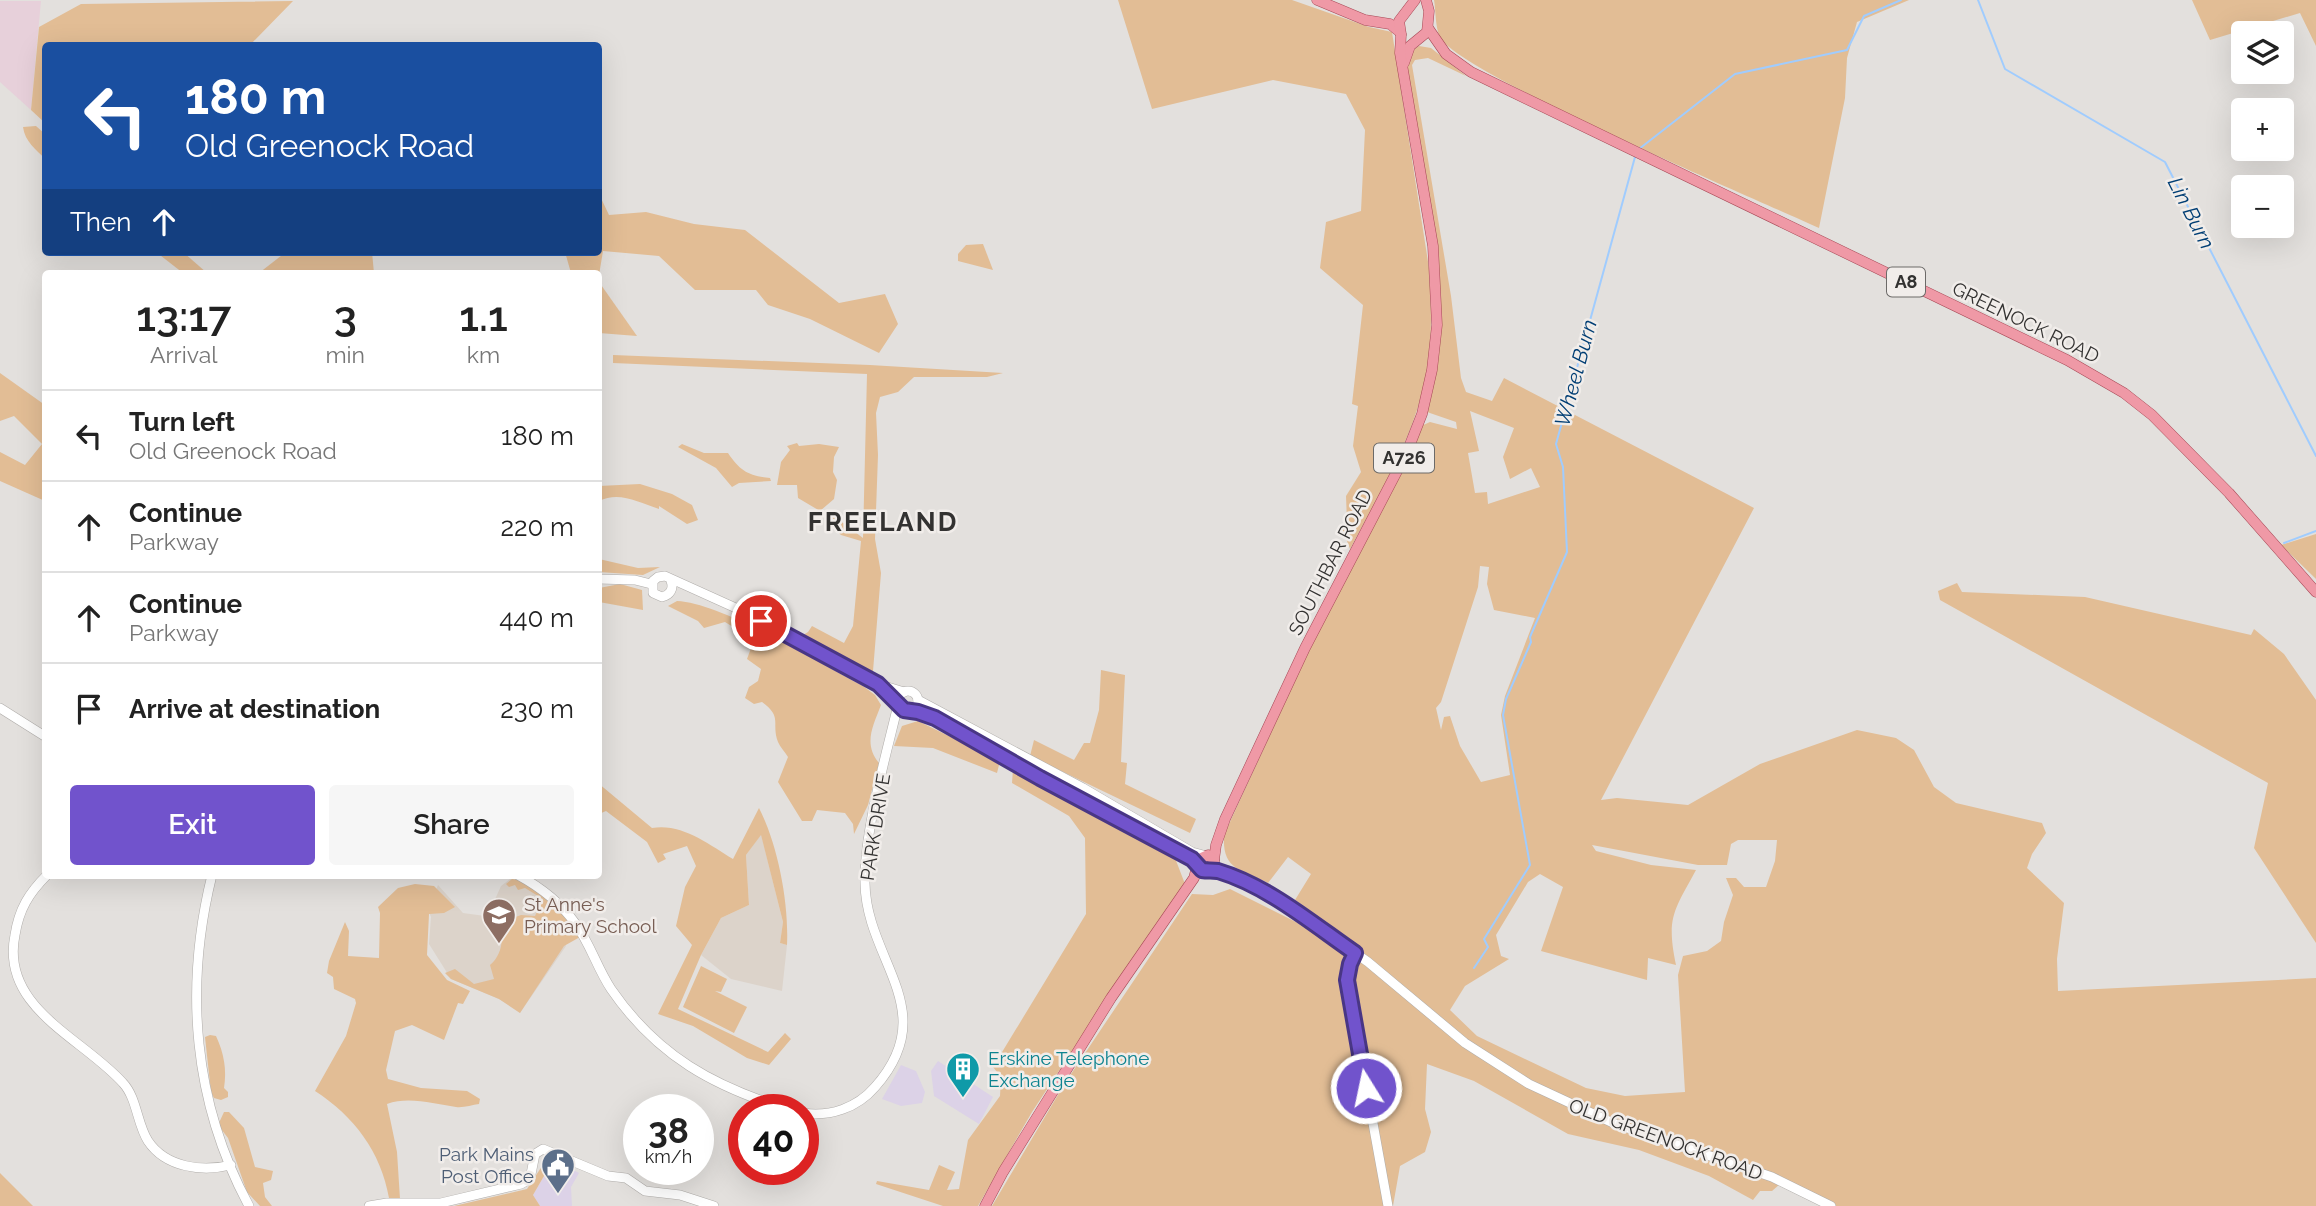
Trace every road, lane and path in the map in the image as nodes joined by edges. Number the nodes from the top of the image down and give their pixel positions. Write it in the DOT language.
graph roads {
  1 [pos="1317,0"];
  2 [pos="1415,0"];
  3 [pos="1426,0"];
  4 [pos="1405,13"];
  5 [pos="1379,21"];
  6 [pos="1428,24"];
  7 [pos="1400,33"];
  8 [pos="1419,39"];
  9 [pos="1440,48"];
  10 [pos="1404,63"];
  11 [pos="602,579"];
  12 [pos="671,581"];
  13 [pos="651,584"];
  14 [pos="671,592"];
  15 [pos="2316,592"];
  16 [pos="709,595"];
  17 [pos="878,684"];
  18 [pos="904,692"];
  19 [pos="918,700"];
  20 [pos="898,704"];
  21 [pos="0,708"];
  22 [pos="911,711"];
  23 [pos="893,727"];
  24 [pos="42,734"];
  25 [pos="1207,863"];
  26 [pos="43,879"];
  27 [pos="211,879"];
  28 [pos="524,879"];
  29 [pos="1355,953"];
  30 [pos="744,1094"];
  31 [pos="819,1113"];
  32 [pos="231,1165"];
  33 [pos="249,1206"];
  34 [pos="369,1206"];
  35 [pos="714,1206"];
  36 [pos="985,1206"];
  37 [pos="1388,1206"];
  38 [pos="1831,1206"];
  1 -- 5 [label="main road"];
  2 -- 4 [label="main road"];
  3 -- 6 [label="main road"];
  4 -- 5 [label="main road"];
  4 -- 6 [label="main road"];
  4 -- 7 [label="main road"];
  5 -- 7 [label="main road"];
  6 -- 8 [label="main road"];
  6 -- 9 [label="main road, GREENOCK ROAD / A8"];
  7 -- 8 [label="main road"];
  7 -- 10 [label="main road, SOUTHBAR ROAD / A726"];
  8 -- 9 [label="main road, GREENOCK ROAD / A8"];
  8 -- 10 [label="main road"];
  9 -- 15 [label="main road, GREENOCK ROAD / A8"];
  10 -- 25 [label="main road, SOUTHBAR ROAD / A726"];
  11 -- 13 [label="street"];
  12 -- 13 [label="street"];
  12 -- 14 [label="street"];
  12 -- 16 [label="street"];
  13 -- 14 [label="street"];
  14 -- 16 [label="street"];
  16 -- 17 [label="street"];
  17 -- 18 [label="street"];
  17 -- 20 [label="street"];
  18 -- 19 [label="street"];
  18 -- 20 [label="street"];
  19 -- 22 [label="street"];
  19 -- 25 [label="street"];
  20 -- 22 [label="street"];
  20 -- 23 [label="street, PARK DRIVE"];
  21 -- 24 [label="street"];
  22 -- 23 [label="street"];
  22 -- 25 [label="street"];
  23 -- 31 [label="street, PARK DRIVE"];
  25 -- 29 [label="street, OLD GREENOCK ROAD"];
  25 -- 36 [label="main road, A726"];
  26 -- 32 [label="street"];
  27 -- 32 [label="street"];
  28 -- 30 [label="street"];
  29 -- 37 [label="street"];
  29 -- 38 [label="street, OLD GREENOCK ROAD"];
  32 -- 33 [label="street"];
  34 -- 35 [label="street"];
}
